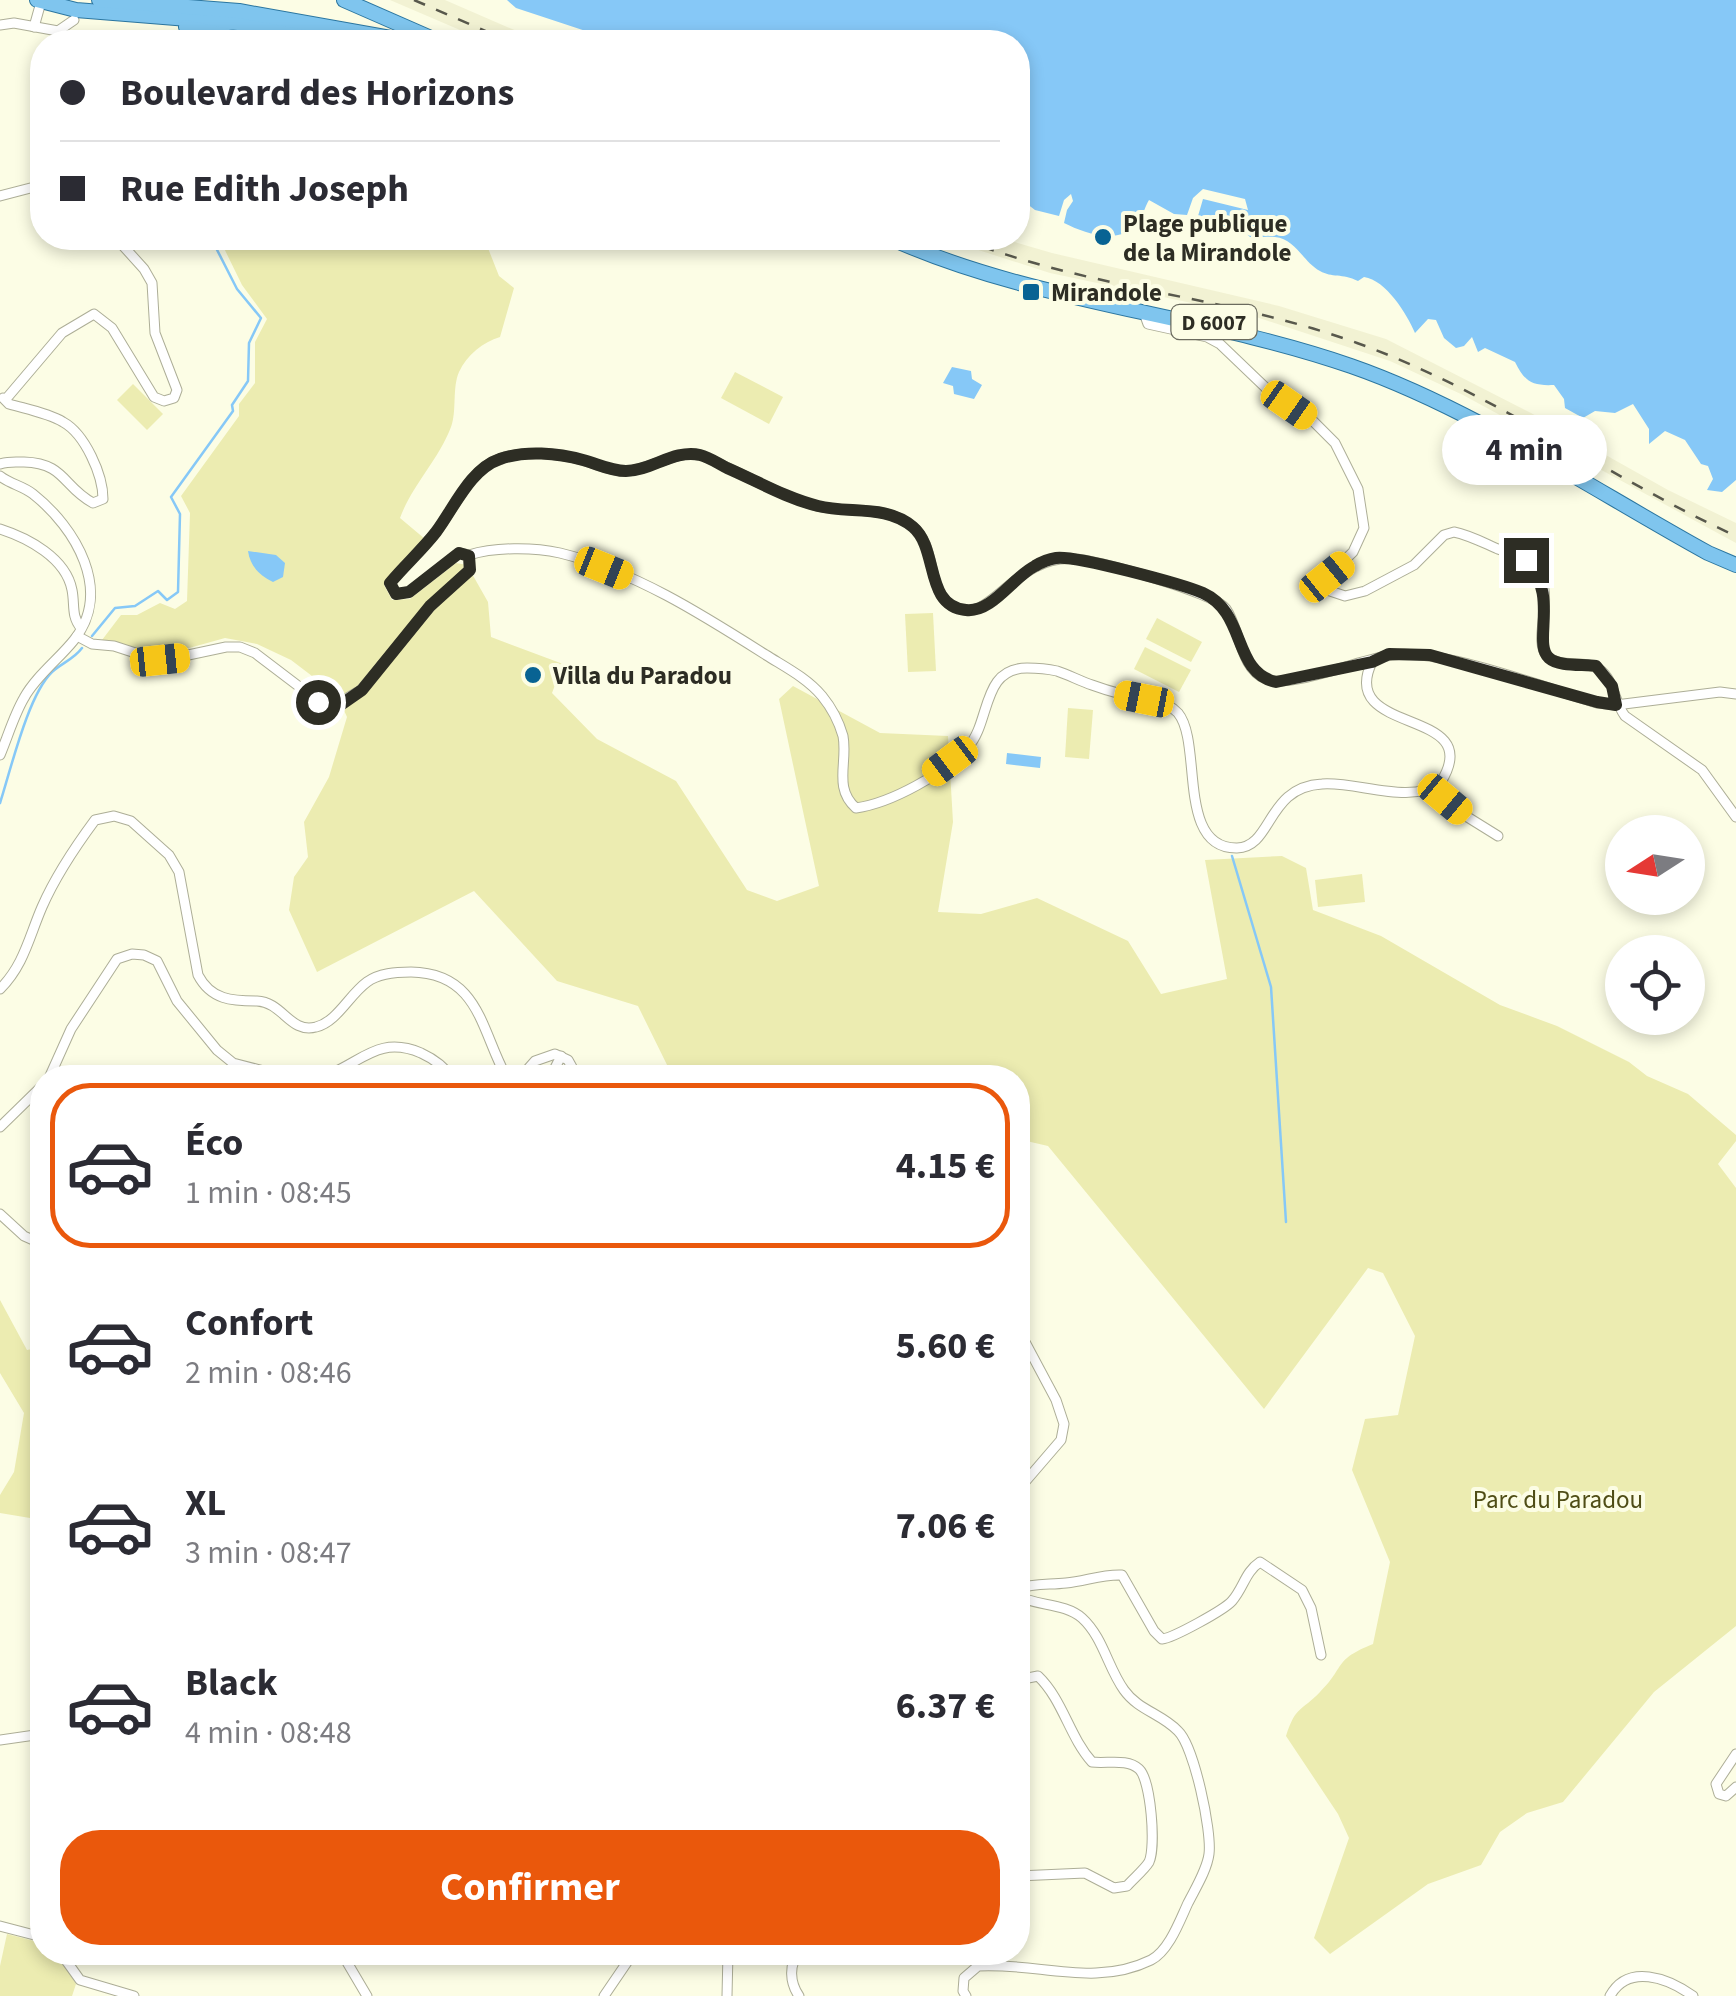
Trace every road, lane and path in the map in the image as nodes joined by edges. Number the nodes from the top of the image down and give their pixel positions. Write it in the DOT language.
graph roads {
  1 [pos="344,0"];
  2 [pos="39,1"];
  3 [pos="100,7"];
  4 [pos="74,20"];
  5 [pos="0,25"];
  6 [pos="34,28"];
  7 [pos="50,30"];
  8 [pos="59,30"];
  9 [pos="210,30"];
  10 [pos="284,30"];
  11 [pos="346,30"];
  12 [pos="413,30"];
  13 [pos="30,187"];
  14 [pos="0,196"];
  15 [pos="127,250"];
  16 [pos="921,250"];
  17 [pos="939,250"];
  18 [pos="1144,310"];
  19 [pos="3,398"];
  20 [pos="0,464"];
  21 [pos="0,476"];
  22 [pos="0,529"];
  23 [pos="469,556"];
  24 [pos="1736,561"];
  25 [pos="79,632"];
  26 [pos="1372,662"];
  27 [pos="1736,694"];
  28 [pos="1616,705"];
  29 [pos="0,755"];
  30 [pos="1433,788"];
  31 [pos="1736,816"];
  32 [pos="1498,836"];
  33 [pos="0,989"];
  34 [pos="561,1056"];
  35 [pos="55,1065"];
  36 [pos="241,1065"];
  37 [pos="349,1065"];
  38 [pos="440,1065"];
  39 [pos="502,1065"];
  40 [pos="532,1065"];
  41 [pos="556,1065"];
  42 [pos="571,1065"];
  43 [pos="30,1098"];
  44 [pos="0,1127"];
  45 [pos="0,1214"];
  46 [pos="30,1239"];
  47 [pos="1030,1351"];
  48 [pos="1030,1476"];
  49 [pos="1030,1584"];
  50 [pos="1030,1599"];
  51 [pos="1321,1655"];
  52 [pos="1030,1678"];
  53 [pos="30,1736"];
  54 [pos="0,1740"];
  55 [pos="1736,1754"];
  56 [pos="1736,1787"];
  57 [pos="1030,1875"];
  58 [pos="0,1926"];
  59 [pos="30,1934"];
  60 [pos="69,1965"];
  61 [pos="349,1965"];
  62 [pos="625,1965"];
  63 [pos="728,1965"];
  64 [pos="793,1965"];
  65 [pos="134,1996"];
  66 [pos="367,1996"];
  67 [pos="604,1996"];
  68 [pos="727,1996"];
  69 [pos="800,1996"];
  70 [pos="966,1996"];
  71 [pos="1610,1996"];
  72 [pos="1693,1996"];
  1 -- 12 [label="main road"];
  2 -- 3 [label="main road"];
  2 -- 6 [label="street"];
  3 -- 9 [label="main road"];
  3 -- 10 [label="main road"];
  3 -- 11 [label="main road"];
  4 -- 8 [label="street"];
  5 -- 6 [label="street"];
  6 -- 7 [label="street"];
  13 -- 14 [label="street"];
  15 -- 19 [label="street"];
  16 -- 18 [label="main road, D 6007"];
  17 -- 24 [label="main road, D 6007"];
  18 -- 24 [label="main road, D 6007"];
  18 -- 28 [label="street"];
  19 -- 20 [label="street"];
  21 -- 25 [label="street"];
  22 -- 25 [label="street"];
  23 -- 25 [label="street"];
  23 -- 26 [label="street"];
  23 -- 30 [label="street"];
  25 -- 29 [label="street"];
  26 -- 28 [label="street"];
  26 -- 30 [label="street"];
  27 -- 28 [label="street"];
  28 -- 31 [label="street"];
  30 -- 32 [label="street"];
  33 -- 39 [label="street"];
  34 -- 40 [label="street"];
  34 -- 41 [label="street"];
  34 -- 42 [label="street"];
  35 -- 36 [label="street"];
  37 -- 38 [label="street"];
  43 -- 44 [label="street"];
  45 -- 46 [label="street"];
  47 -- 48 [label="street"];
  49 -- 51 [label="street"];
  50 -- 70 [label="street"];
  52 -- 57 [label="street"];
  53 -- 54 [label="street"];
  55 -- 56 [label="street"];
  58 -- 59 [label="street"];
  60 -- 65 [label="street"];
  61 -- 66 [label="street"];
  62 -- 67 [label="street"];
  63 -- 68 [label="street"];
  64 -- 69 [label="street"];
  71 -- 72 [label="street"];
}
